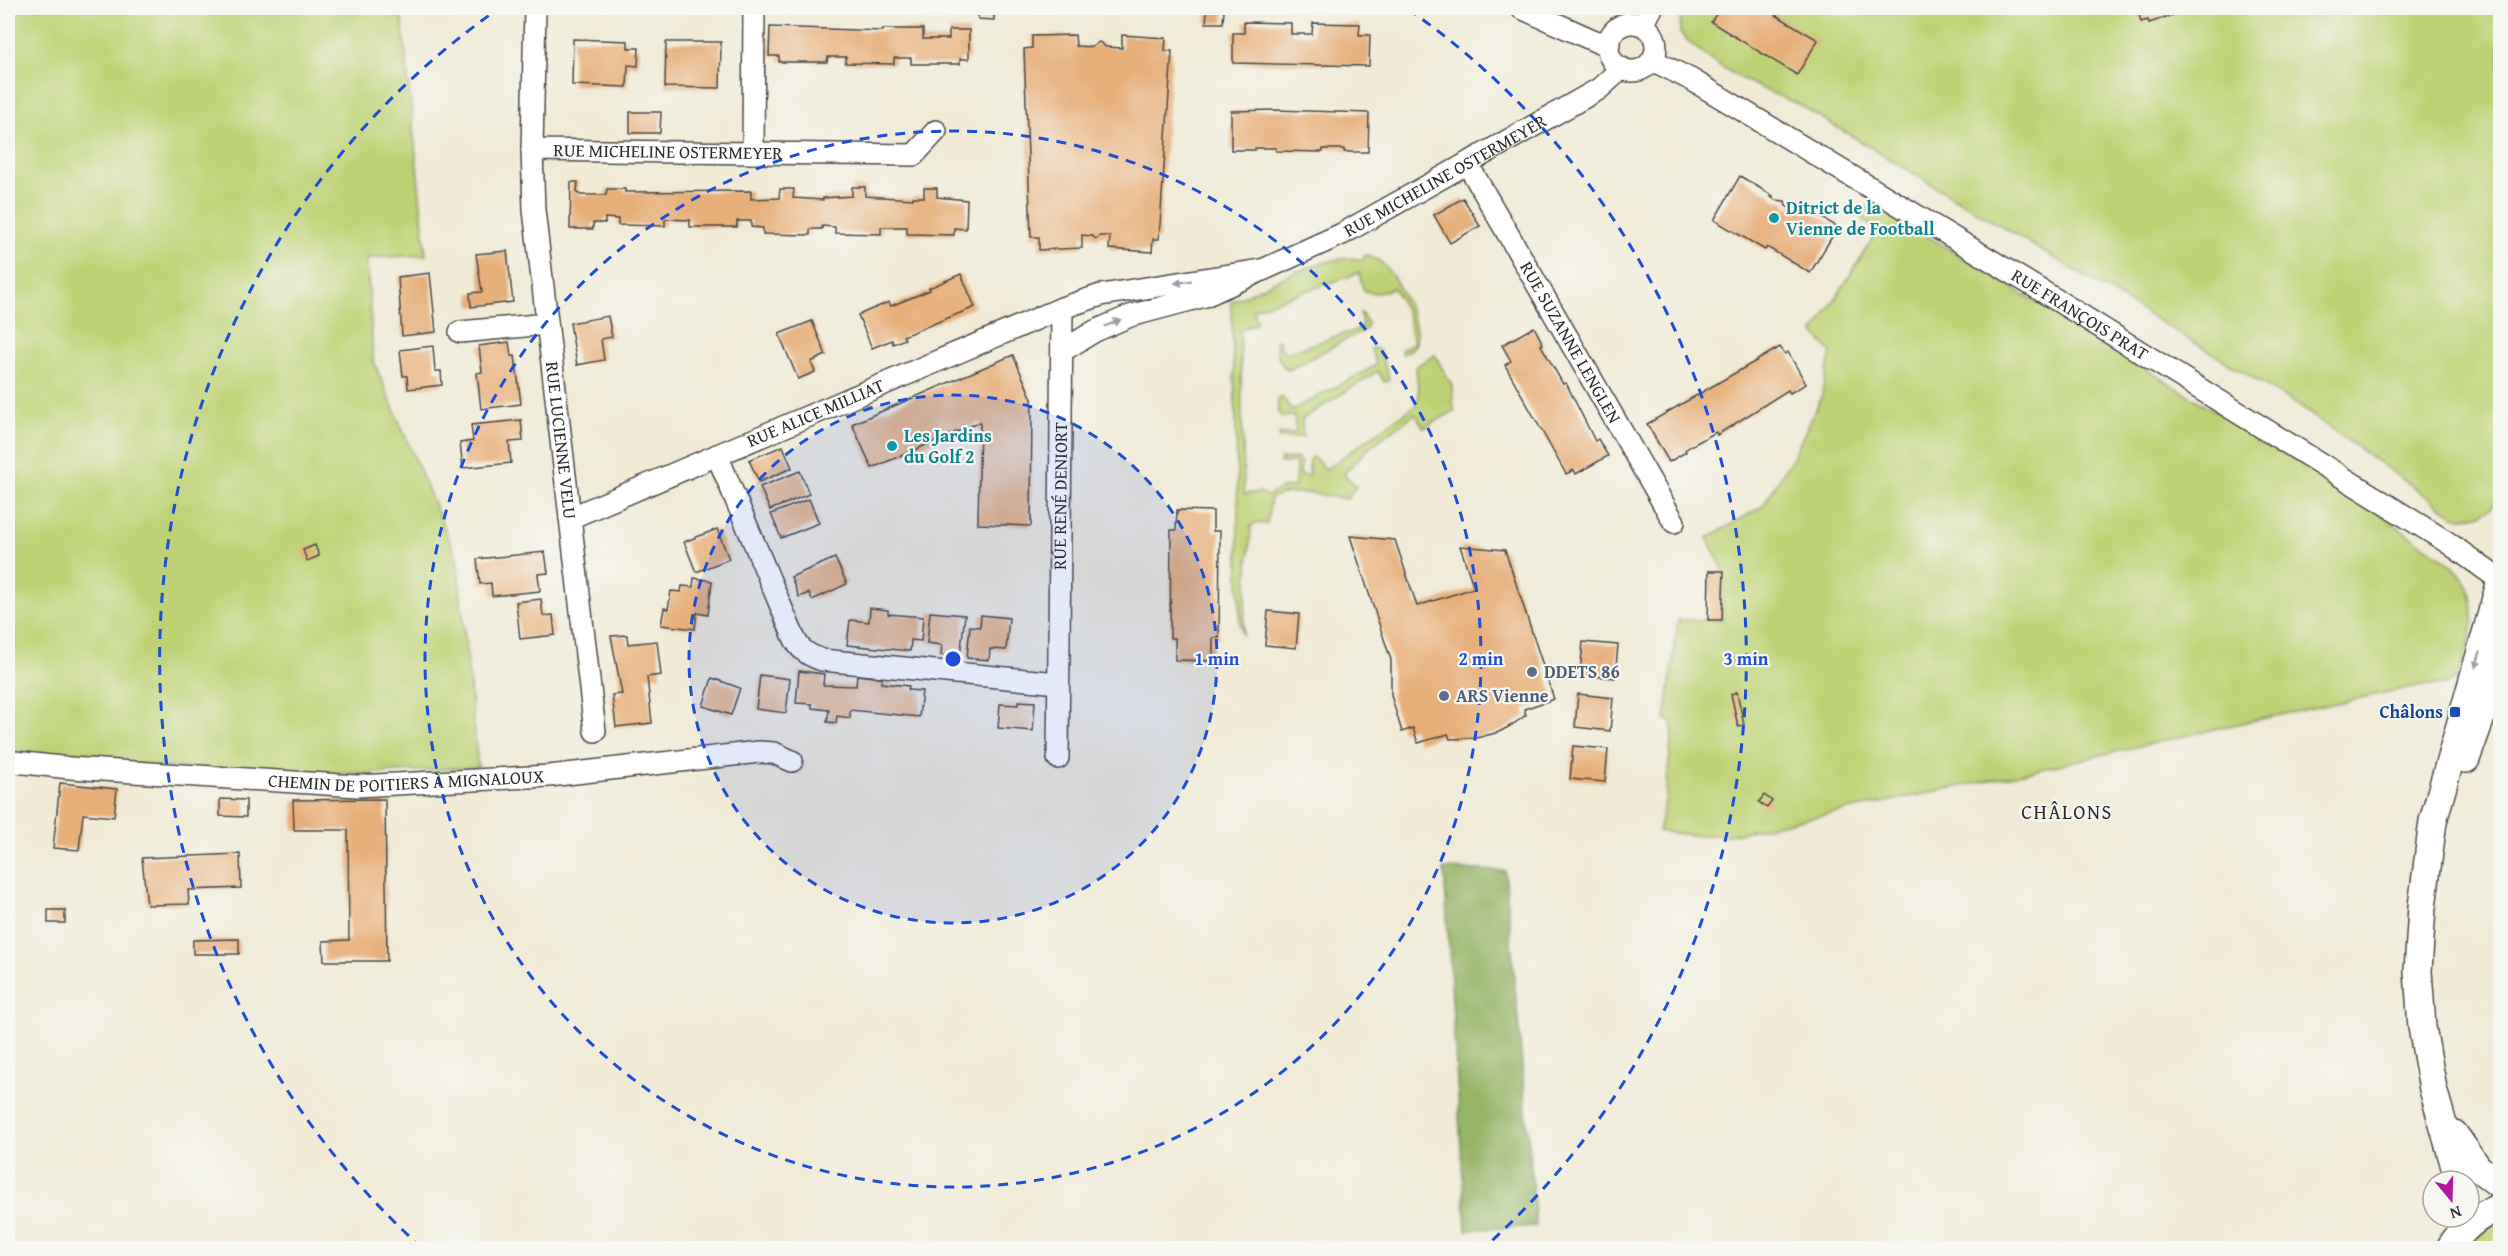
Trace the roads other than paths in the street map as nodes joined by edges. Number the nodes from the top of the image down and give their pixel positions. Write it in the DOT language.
graph roads {
  1 [pos="535,8"];
  2 [pos="754,8"];
  3 [pos="1521,8"];
  4 [pos="1648,16"];
  5 [pos="1609,44"];
  6 [pos="1652,60"];
  7 [pos="1622,68"];
  8 [pos="936,131"];
  9 [pos="532,150"];
  10 [pos="753,153"];
  11 [pos="1467,163"];
  12 [pos="1261,270"];
  13 [pos="1062,308"];
  14 [pos="547,324"];
  15 [pos="460,332"];
  16 [pos="1062,351"];
  17 [pos="717,455"];
  18 [pos="570,518"];
  19 [pos="1674,522"];
  20 [pos="2500,582"];
  21 [pos="2500,665"];
  22 [pos="1058,683"];
  23 [pos="595,732"];
  24 [pos="1058,758"];
  25 [pos="792,760"];
  26 [pos="15,762"];
  27 [pos="2428,861"];
  28 [pos="2433,1089"];
  29 [pos="2456,1169"];
  30 [pos="2500,1185"];
  31 [pos="2500,1207"];
  32 [pos="2455,1236"];
  1 -- 9 [label="street, RUE MICHELINE OSTERMEYER"];
  2 -- 10 [label="street"];
  3 -- 5 [label="street"];
  4 -- 5 [label="street"];
  4 -- 6 [label="street"];
  5 -- 7 [label="street"];
  6 -- 7 [label="street"];
  6 -- 20 [label="street, RUE FRANÇOIS PRAT"];
  7 -- 11 [label="street, RUE MICHELINE OSTERMEYER"];
  8 -- 10 [label="street, RUE MICHELINE OSTERMEYER"];
  9 -- 10 [label="street, RUE MICHELINE OSTERMEYER"];
  9 -- 14 [label="street, RUE LUCIENNE VELU"];
  11 -- 12 [label="street, RUE MICHELINE OSTERMEYER"];
  11 -- 19 [label="street, RUE SUZANNE LENGLEN"];
  12 -- 13 [label="street, RUE MICHELINE OSTERMEYER, one-way"];
  16 -- 12 [label="street, RUE MICHELINE OSTERMEYER, one-way"];
  13 -- 16 [label="street, RUE RENÉ DENIORT"];
  13 -- 17 [label="street, RUE ALICE MILLIAT"];
  14 -- 15 [label="street"];
  14 -- 18 [label="street, RUE LUCIENNE VELU"];
  16 -- 22 [label="street, RUE RENÉ DENIORT"];
  17 -- 18 [label="street, RUE ALICE MILLIAT"];
  17 -- 22 [label="street"];
  18 -- 23 [label="street, RUE LUCIENNE VELU"];
  20 -- 27 [label="street, one-way"];
  21 -- 27 [label="street"];
  22 -- 24 [label="street, RUE RENÉ DENIORT"];
  25 -- 26 [label="street, CHEMIN DE POITIERS À MIGNALOUX"];
  27 -- 28 [label="street"];
  28 -- 29 [label="street"];
  28 -- 30 [label="street"];
  31 -- 32 [label="street"];
}
